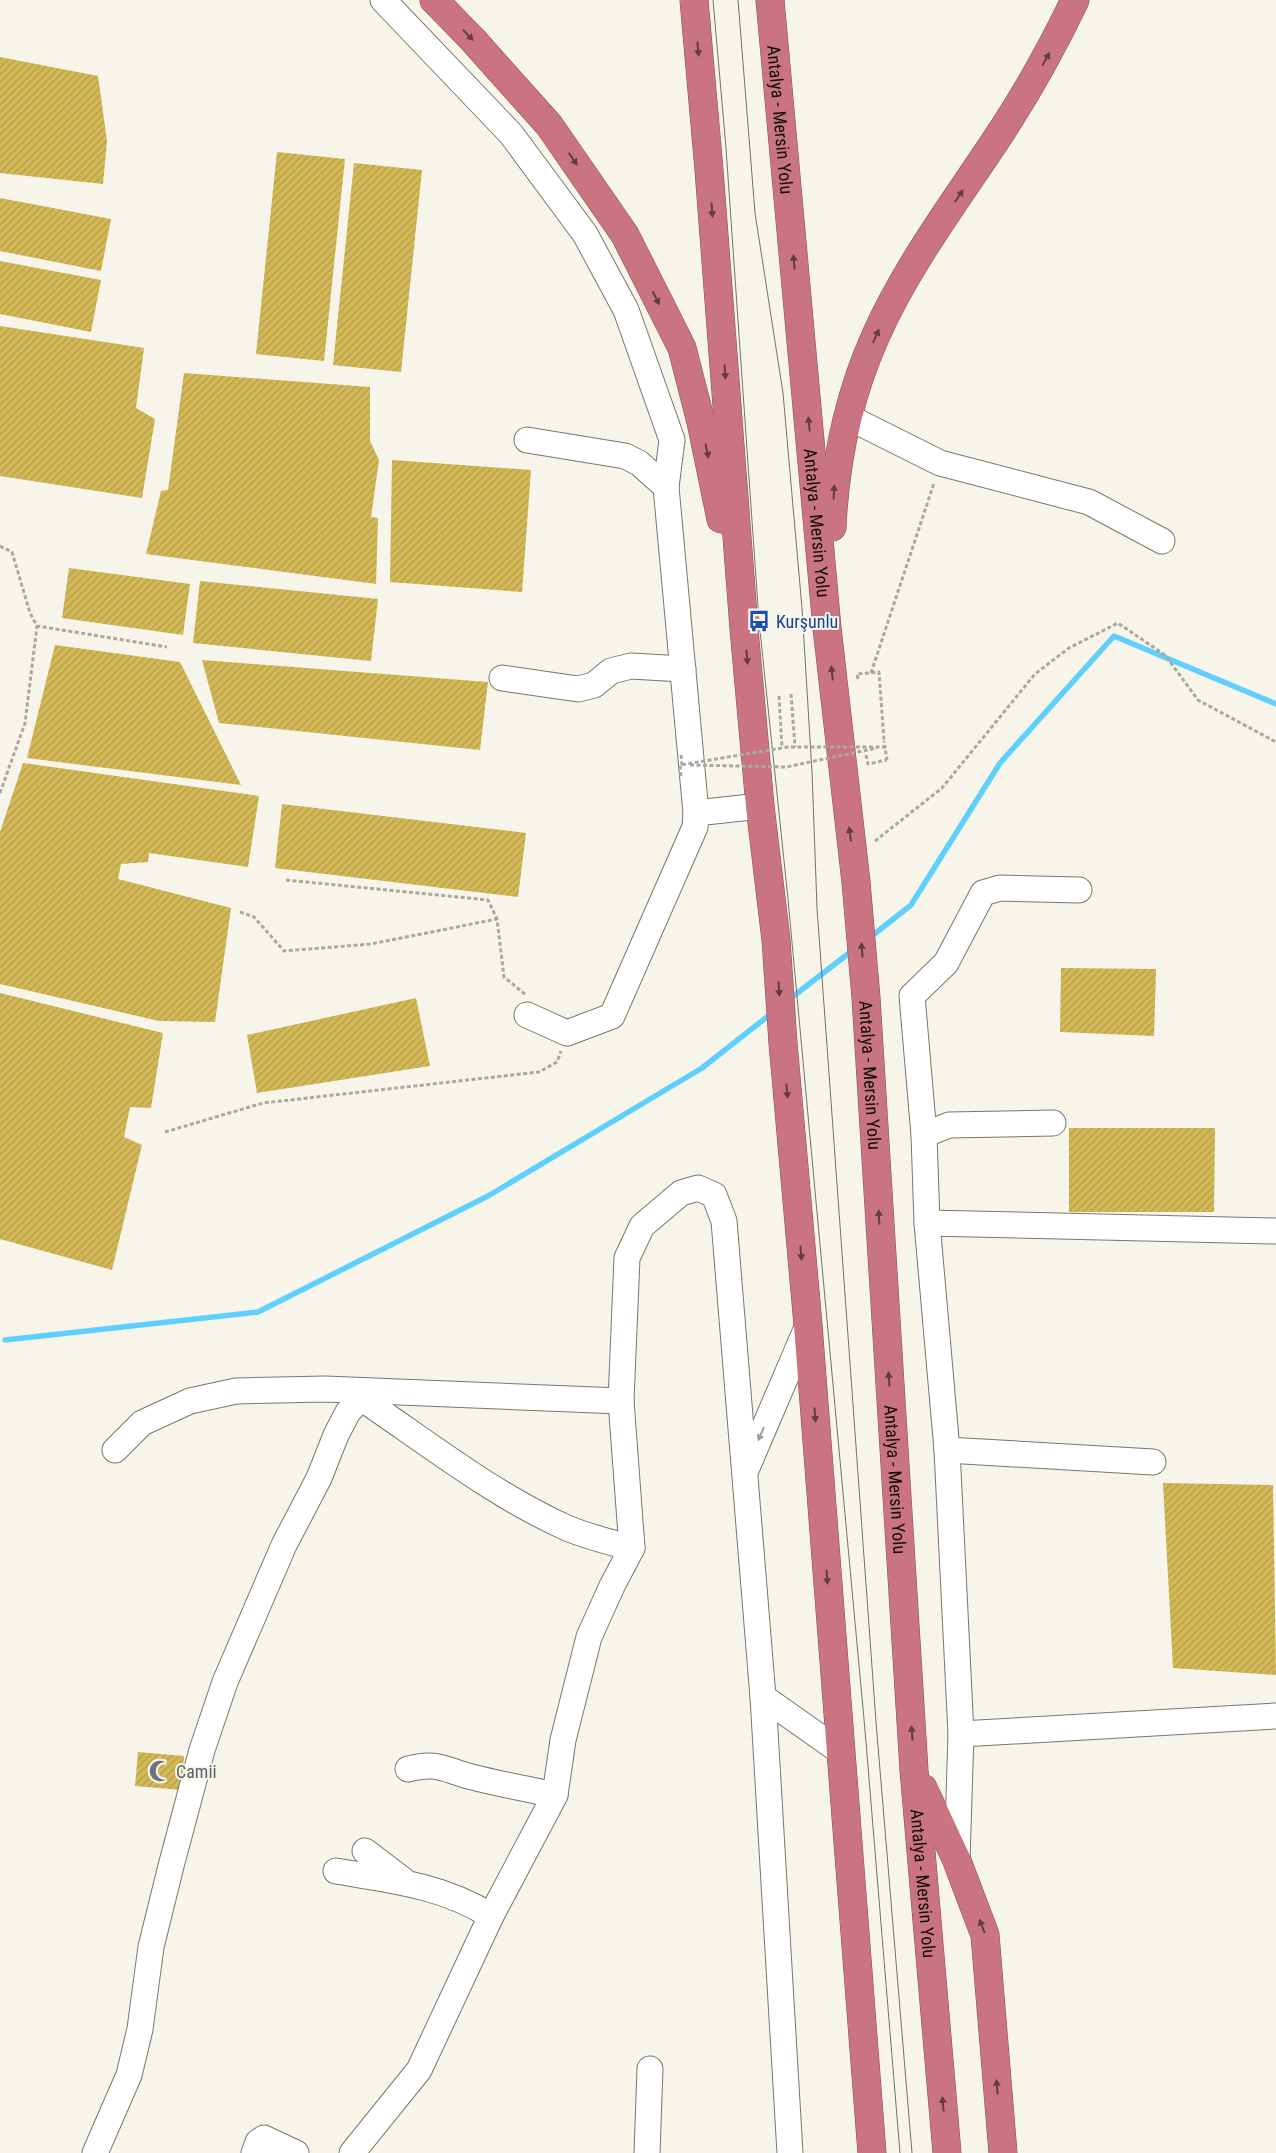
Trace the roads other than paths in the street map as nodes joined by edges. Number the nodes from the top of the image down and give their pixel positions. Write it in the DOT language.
graph roads {
  1 [pos="383,0"];
  2 [pos="434,0"];
  3 [pos="694,0"];
  4 [pos="770,0"];
  5 [pos="1075,0"];
  6 [pos="848,417"];
  7 [pos="527,440"];
  8 [pos="666,487"];
  9 [pos="1162,541"];
  10 [pos="828,628"];
  11 [pos="744,629"];
  12 [pos="683,669"];
  13 [pos="502,678"];
  14 [pos="760,806"];
  15 [pos="696,813"];
  16 [pos="1079,890"];
  17 [pos="527,1014"];
  18 [pos="1053,1123"];
  19 [pos="924,1135"];
  20 [pos="927,1223"];
  21 [pos="1276,1231"];
  22 [pos="808,1325"];
  23 [pos="364,1394"];
  24 [pos="621,1401"];
  25 [pos="115,1450"];
  26 [pos="947,1450"];
  27 [pos="1153,1462"];
  28 [pos="744,1474"];
  29 [pos="632,1548"];
  30 [pos="762,1697"];
  31 [pos="1276,1716"];
  32 [pos="961,1734"];
  33 [pos="841,1752"];
  34 [pos="408,1769"];
  35 [pos="914,1770"];
  36 [pos="555,1796"];
  37 [pos="365,1851"];
  38 [pos="956,1861"];
  39 [pos="336,1871"];
  40 [pos="409,1884"];
  41 [pos="491,1916"];
  42 [pos="650,2069"];
  43 [pos="95,2153"];
  44 [pos="254,2153"];
  45 [pos="296,2153"];
  46 [pos="352,2153"];
  47 [pos="647,2153"];
  48 [pos="790,2153"];
  49 [pos="872,2153"];
  50 [pos="947,2153"];
  51 [pos="1003,2153"];
  1 -- 8 [label="street"];
  2 -- 11 [label="highway, one-way"];
  3 -- 11 [label="highway, one-way"];
  10 -- 4 [label="highway, Antalya - Mersin Yolu, one-way"];
  6 -- 5 [label="highway, one-way"];
  6 -- 9 [label="street"];
  10 -- 6 [label="highway, one-way"];
  7 -- 8 [label="street"];
  8 -- 12 [label="street"];
  35 -- 10 [label="highway, Antalya - Mersin Yolu, one-way"];
  11 -- 14 [label="highway, one-way"];
  12 -- 13 [label="street"];
  12 -- 15 [label="street"];
  14 -- 15 [label="street"];
  14 -- 22 [label="highway, one-way"];
  15 -- 17 [label="street"];
  16 -- 19 [label="street"];
  18 -- 19 [label="street"];
  19 -- 20 [label="street"];
  20 -- 21 [label="street"];
  20 -- 26 [label="street"];
  22 -- 28 [label="street, one-way"];
  22 -- 33 [label="highway, one-way"];
  23 -- 24 [label="street"];
  23 -- 25 [label="street"];
  23 -- 29 [label="street"];
  23 -- 43 [label="street"];
  24 -- 28 [label="street"];
  24 -- 29 [label="street"];
  26 -- 27 [label="street"];
  26 -- 32 [label="street"];
  28 -- 30 [label="street"];
  29 -- 36 [label="street"];
  30 -- 33 [label="street"];
  30 -- 48 [label="street"];
  31 -- 32 [label="street"];
  32 -- 38 [label="street"];
  33 -- 49 [label="highway"];
  34 -- 36 [label="street"];
  35 -- 38 [label="highway"];
  50 -- 35 [label="highway, Antalya - Mersin Yolu, one-way"];
  36 -- 41 [label="street"];
  37 -- 40 [label="street"];
  51 -- 38 [label="highway, one-way"];
  39 -- 40 [label="street"];
  40 -- 41 [label="street"];
  41 -- 46 [label="street"];
  42 -- 47 [label="street"];
  44 -- 45 [label="street"];
}
